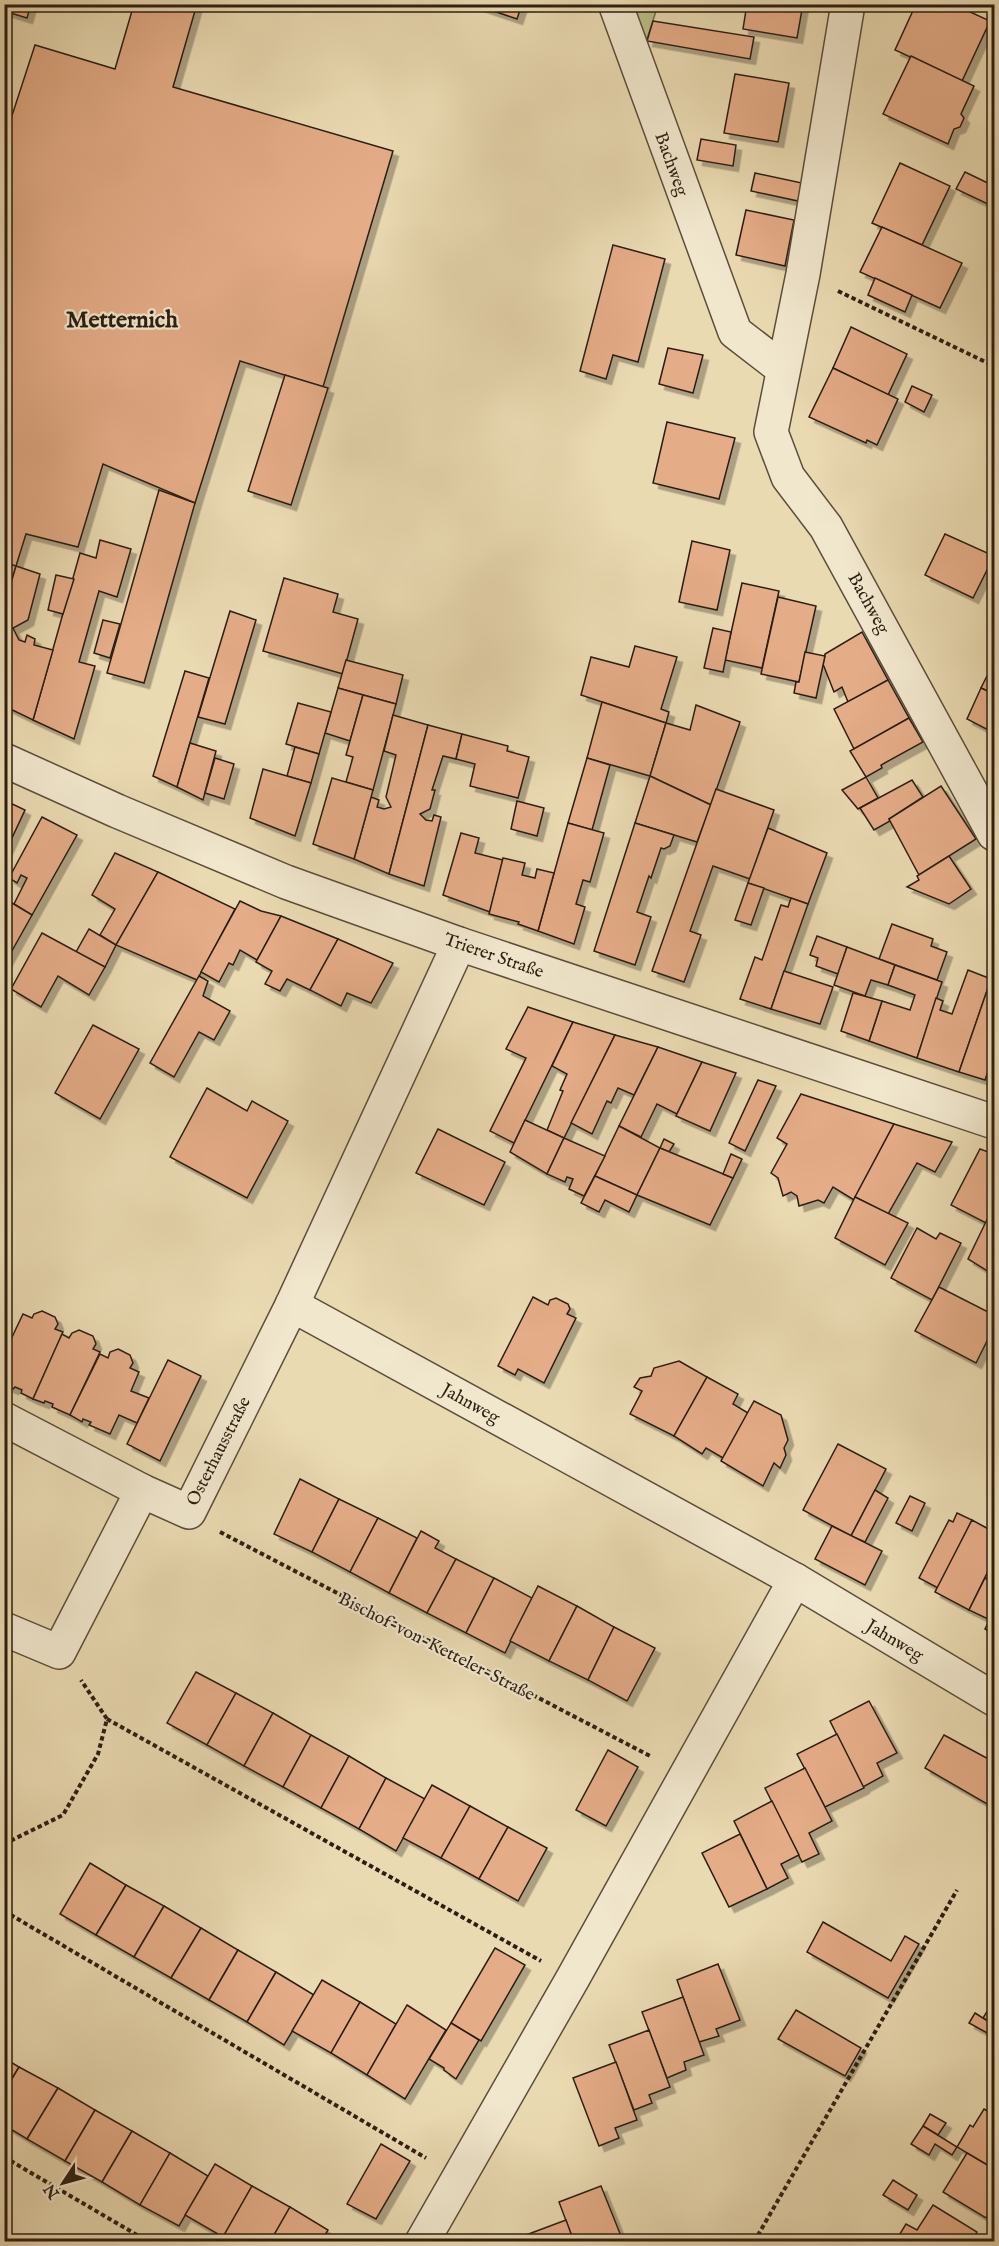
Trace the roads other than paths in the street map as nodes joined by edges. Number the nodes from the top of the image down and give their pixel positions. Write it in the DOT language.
graph roads {
  1 [pos="848,4"];
  2 [pos="616,6"];
  3 [pos="783,369"];
  4 [pos="4,760"];
  5 [pos="994,834"];
  6 [pos="459,944"];
  7 [pos="994,1122"];
  8 [pos="292,1305"];
  9 [pos="4,1419"];
  10 [pos="142,1491"];
  11 [pos="795,1580"];
  12 [pos="4,1629"];
  13 [pos="994,1699"];
  14 [pos="422,2241"];
  1 -- 3 [label="street, Bachweg"];
  2 -- 3 [label="street, Bachweg"];
  3 -- 5 [label="street, Bachweg"];
  4 -- 6 [label="street, Trierer Straße"];
  6 -- 7 [label="street, Trierer Straße"];
  6 -- 8 [label="street"];
  8 -- 10 [label="street, Osterhausstraße"];
  8 -- 11 [label="street, Jahnweg"];
  9 -- 10 [label="street, Osterhausstraße"];
  10 -- 12 [label="street"];
  11 -- 13 [label="street, Jahnweg"];
  11 -- 14 [label="street"];
}
